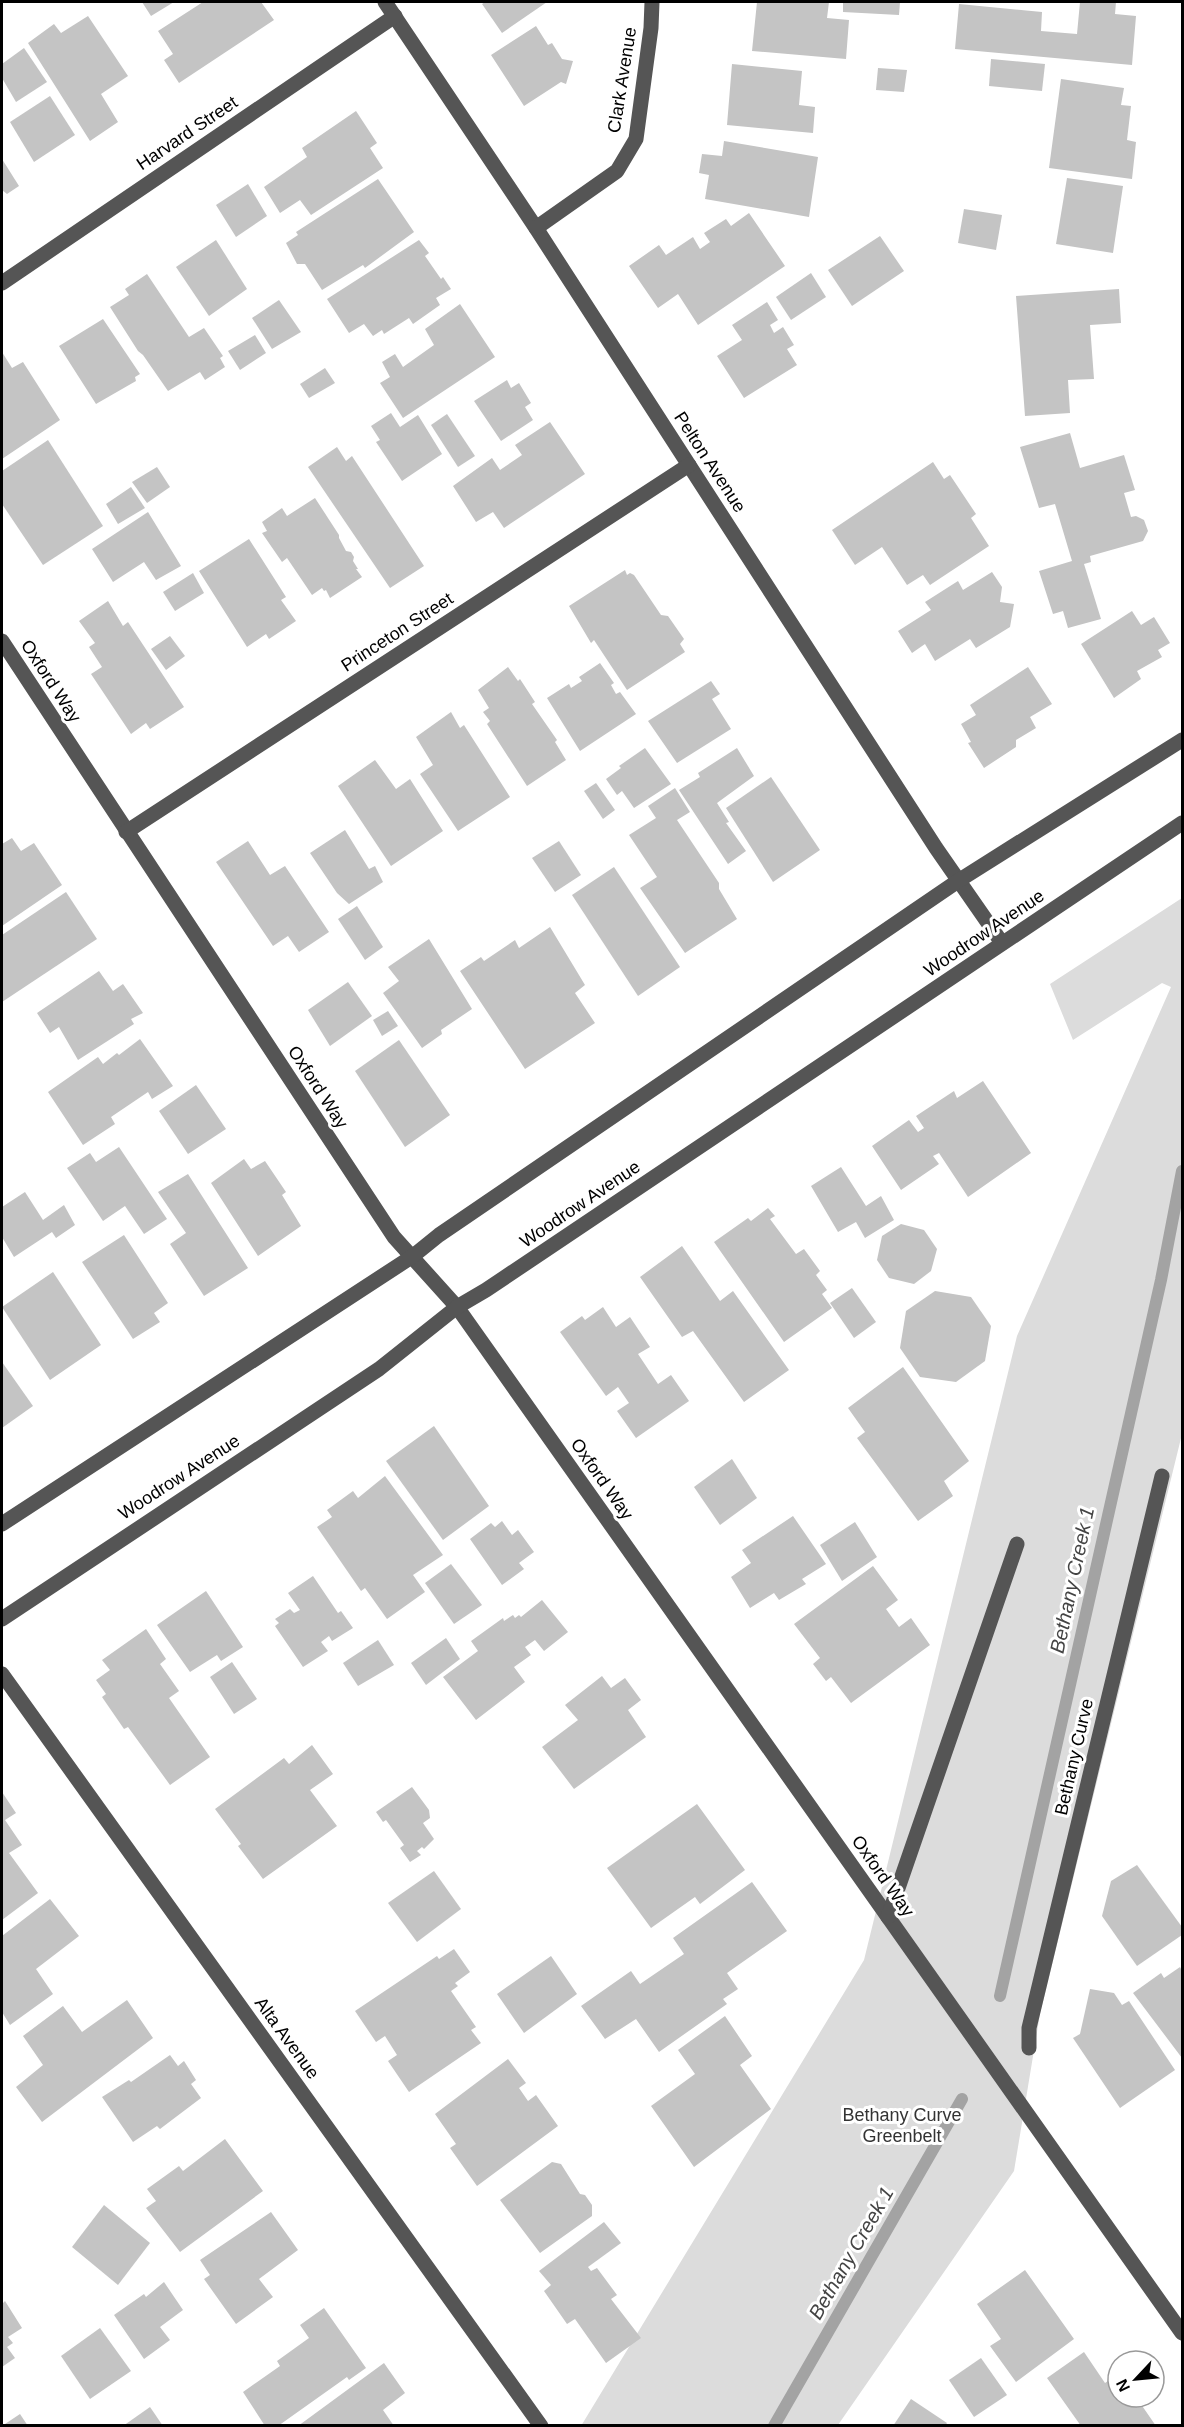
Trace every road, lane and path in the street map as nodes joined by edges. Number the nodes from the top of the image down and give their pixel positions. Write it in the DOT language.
graph roads {
  1 [pos="386,2"];
  2 [pos="652,2"];
  3 [pos="395,16"];
  4 [pos="536,228"];
  5 [pos="2,283"];
  6 [pos="689,465"];
  7 [pos="2,641"];
  8 [pos="1182,740"];
  9 [pos="1182,823"];
  10 [pos="126,832"];
  11 [pos="958,881"];
  12 [pos="1002,944"];
  13 [pos="413,1256"];
  14 [pos="457,1307"];
  15 [pos="1162,1476"];
  16 [pos="2,1524"];
  17 [pos="1017,1544"];
  18 [pos="2,1619"];
  19 [pos="2,1674"];
  20 [pos="888,1917"];
  21 [pos="1029,2048"];
  22 [pos="1182,2332"];
  23 [pos="541,2426"];
  1 -- 3 [label="street, Pelton Avenue"];
  2 -- 4 [label="street, Clark Avenue"];
  3 -- 4 [label="street, Pelton Avenue"];
  3 -- 5 [label="street, Harvard Street"];
  4 -- 6 [label="street, Pelton Avenue"];
  6 -- 10 [label="street, Princeton Street"];
  6 -- 11 [label="street, Pelton Avenue"];
  7 -- 10 [label="street, Oxford Way"];
  8 -- 11 [label="street"];
  9 -- 12 [label="street, Woodrow Avenue"];
  10 -- 13 [label="street, Oxford Way"];
  11 -- 12 [label="street, Pelton Avenue"];
  11 -- 13 [label="street"];
  12 -- 14 [label="street, Woodrow Avenue"];
  13 -- 14 [label="street, Oxford Way"];
  13 -- 16 [label="street"];
  14 -- 18 [label="street, Woodrow Avenue"];
  14 -- 20 [label="street, Oxford Way"];
  15 -- 21 [label="street, Bethany Curve"];
  17 -- 20 [label="street"];
  19 -- 23 [label="street, Alta Avenue"];
  20 -- 22 [label="street, Oxford Way"];
}
